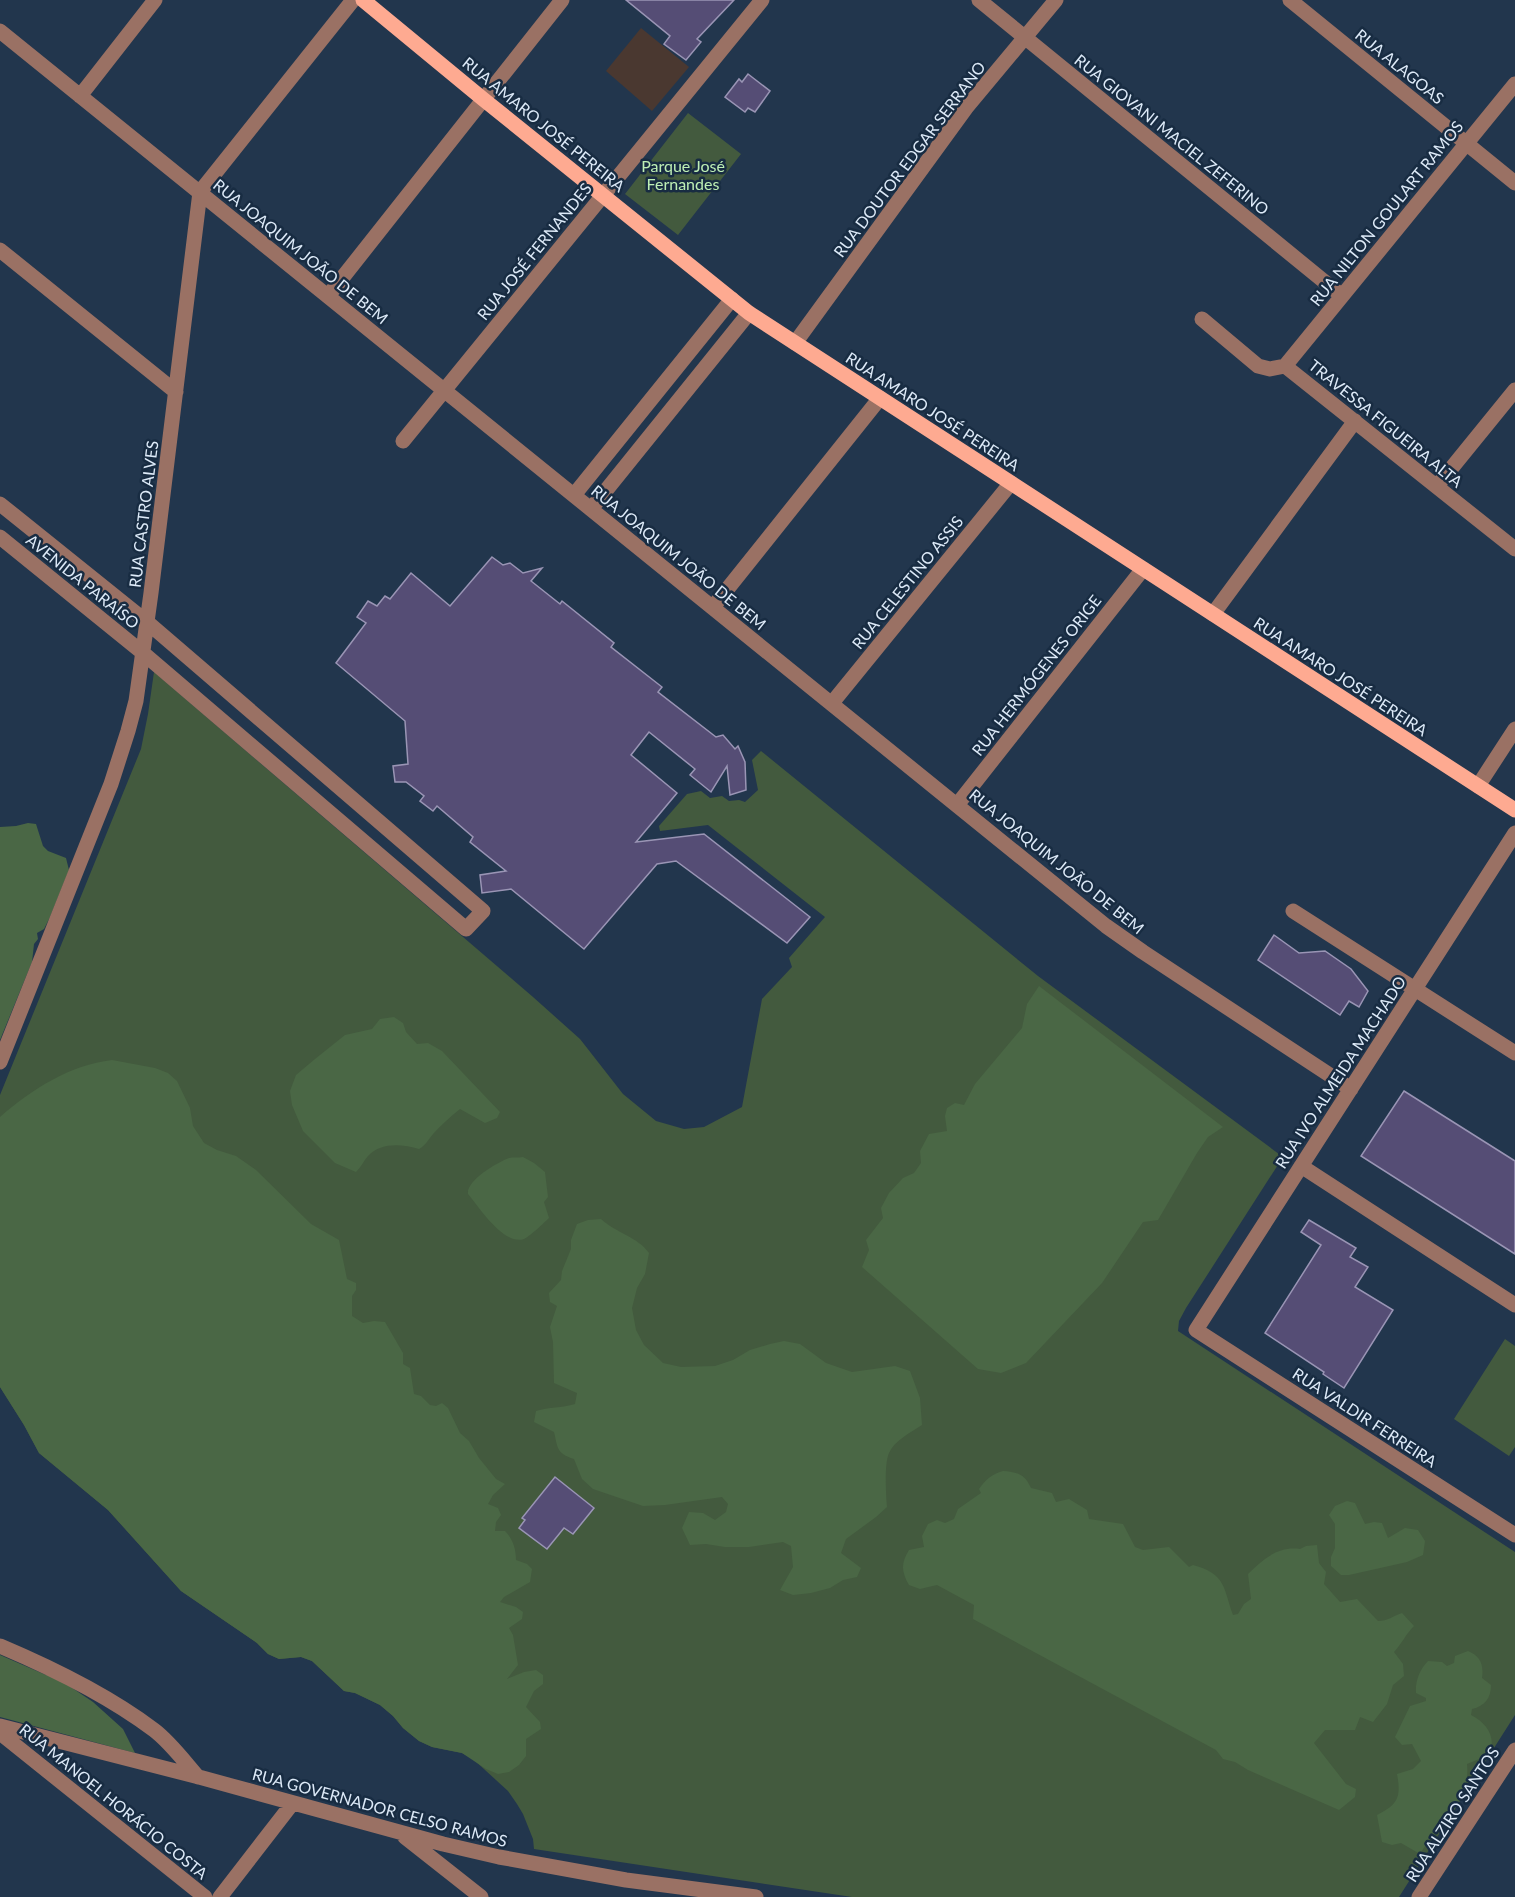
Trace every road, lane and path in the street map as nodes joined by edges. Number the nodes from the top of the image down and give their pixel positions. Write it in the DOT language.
graph roads {
  1 [pos="154,0"];
  2 [pos="353,0"];
  3 [pos="363,0"];
  4 [pos="562,0"];
  5 [pos="762,0"];
  6 [pos="979,0"];
  7 [pos="1056,0"];
  8 [pos="1290,0"];
  9 [pos="0,31"];
  10 [pos="1025,38"];
  11 [pos="1515,84"];
  12 [pos="80,96"];
  13 [pos="483,99"];
  14 [pos="1466,144"];
  15 [pos="1515,183"];
  16 [pos="200,192"];
  17 [pos="603,195"];
  18 [pos="0,250"];
  19 [pos="328,296"];
  20 [pos="1342,296"];
  21 [pos="732,299"];
  22 [pos="749,313"];
  23 [pos="1202,319"];
  24 [pos="795,343"];
  25 [pos="1285,366"];
  26 [pos="444,390"];
  27 [pos="1515,390"];
  28 [pos="176,392"];
  29 [pos="880,399"];
  30 [pos="1355,421"];
  31 [pos="403,441"];
  32 [pos="1011,483"];
  33 [pos="1437,486"];
  34 [pos="574,495"];
  35 [pos="0,504"];
  36 [pos="591,509"];
  37 [pos="0,537"];
  38 [pos="1515,549"];
  39 [pos="1143,569"];
  40 [pos="713,607"];
  41 [pos="1213,614"];
  42 [pos="147,622"];
  43 [pos="144,653"];
  44 [pos="832,704"];
  45 [pos="1515,729"];
  46 [pos="1478,786"];
  47 [pos="957,804"];
  48 [pos="1515,810"];
  49 [pos="1515,833"];
  50 [pos="1293,911"];
  51 [pos="1415,989"];
  52 [pos="1515,1053"];
  53 [pos="0,1062"];
  54 [pos="1351,1089"];
  55 [pos="1301,1166"];
  56 [pos="1515,1305"];
  57 [pos="1196,1330"];
  58 [pos="1515,1535"];
  59 [pos="0,1646"];
  60 [pos="0,1726"];
  61 [pos="0,1733"];
  62 [pos="1515,1750"];
  63 [pos="199,1778"];
  64 [pos="292,1804"];
  65 [pos="401,1833"];
  66 [pos="205,1897"];
  67 [pos="220,1897"];
  68 [pos="481,1897"];
  69 [pos="756,1897"];
  70 [pos="1419,1897"];
  1 -- 12 [label="street"];
  2 -- 16 [label="street"];
  3 -- 13 [label="main road, RUA AMARO JOSÉ PEREIRA"];
  4 -- 13 [label="street"];
  5 -- 17 [label="street, RUA JOSÉ FERNANDES"];
  6 -- 10 [label="street, RUA GIOVANI MACIEL ZEFERINO"];
  7 -- 10 [label="street, RUA DOUTOR EDGAR SERRANO"];
  8 -- 14 [label="street, RUA ALAGOAS"];
  9 -- 12 [label="street, RUA JOAQUIM JOÃO DE BEM"];
  10 -- 20 [label="street, RUA GIOVANI MACIEL ZEFERINO"];
  10 -- 24 [label="street, RUA DOUTOR EDGAR SERRANO"];
  11 -- 14 [label="street, RUA NILTON GOULART RAMOS"];
  12 -- 16 [label="street, RUA JOAQUIM JOÃO DE BEM"];
  13 -- 17 [label="main road, RUA AMARO JOSÉ PEREIRA"];
  13 -- 19 [label="street"];
  14 -- 15 [label="street, RUA ALAGOAS"];
  14 -- 20 [label="street, RUA NILTON GOULART RAMOS"];
  16 -- 19 [label="street, RUA JOAQUIM JOÃO DE BEM"];
  16 -- 28 [label="street, RUA CASTRO ALVES"];
  17 -- 21 [label="main road, RUA AMARO JOSÉ PEREIRA"];
  17 -- 26 [label="street, RUA JOSÉ FERNANDES"];
  18 -- 28 [label="street"];
  19 -- 26 [label="street, RUA JOAQUIM JOÃO DE BEM"];
  20 -- 25 [label="street, RUA NILTON GOULART RAMOS"];
  21 -- 22 [label="main road, RUA AMARO JOSÉ PEREIRA"];
  21 -- 34 [label="street"];
  22 -- 24 [label="main road, RUA AMARO JOSÉ PEREIRA"];
  22 -- 36 [label="street"];
  23 -- 25 [label="street, TRAVESSA FIGUEIRA ALTA"];
  24 -- 29 [label="main road, RUA AMARO JOSÉ PEREIRA"];
  25 -- 30 [label="street, TRAVESSA FIGUEIRA ALTA"];
  26 -- 31 [label="street, RUA JOSÉ FERNANDES"];
  26 -- 34 [label="street, RUA JOAQUIM JOÃO DE BEM"];
  27 -- 33 [label="street"];
  28 -- 42 [label="street, RUA CASTRO ALVES"];
  29 -- 32 [label="main road, RUA AMARO JOSÉ PEREIRA"];
  29 -- 40 [label="street"];
  30 -- 33 [label="street, TRAVESSA FIGUEIRA ALTA"];
  30 -- 41 [label="street"];
  32 -- 39 [label="main road, RUA AMARO JOSÉ PEREIRA"];
  32 -- 44 [label="street, RUA CELESTINO ASSIS"];
  33 -- 38 [label="street, TRAVESSA FIGUEIRA ALTA"];
  34 -- 36 [label="street, RUA JOAQUIM JOÃO DE BEM"];
  35 -- 42 [label="street, AVENIDA PARAÍSO"];
  36 -- 40 [label="street, RUA JOAQUIM JOÃO DE BEM"];
  37 -- 43 [label="street, AVENIDA PARAÍSO"];
  39 -- 41 [label="main road, RUA AMARO JOSÉ PEREIRA"];
  39 -- 47 [label="street, RUA HERMÓGENES ORIGE"];
  40 -- 44 [label="street, RUA JOAQUIM JOÃO DE BEM"];
  41 -- 46 [label="main road, RUA AMARO JOSÉ PEREIRA"];
  42 -- 43 [label="street, RUA CASTRO ALVES"];
  42 -- 43 [label="street, AVENIDA PARAÍSO"];
  43 -- 53 [label="street, RUA CASTRO ALVES"];
  44 -- 47 [label="street, RUA JOAQUIM JOÃO DE BEM"];
  45 -- 46 [label="street"];
  46 -- 48 [label="main road, RUA AMARO JOSÉ PEREIRA"];
  47 -- 54 [label="street, RUA JOAQUIM JOÃO DE BEM"];
  49 -- 51 [label="street, RUA IVO ALMEIDA MACHADO"];
  50 -- 51 [label="street"];
  51 -- 52 [label="street"];
  51 -- 54 [label="street, RUA IVO ALMEIDA MACHADO"];
  54 -- 55 [label="street, RUA IVO ALMEIDA MACHADO"];
  55 -- 56 [label="street"];
  55 -- 57 [label="street, RUA IVO ALMEIDA MACHADO"];
  57 -- 58 [label="street, RUA VALDIR FERREIRA"];
  59 -- 63 [label="street"];
  60 -- 63 [label="street, RUA GOVERNADOR CELSO RAMOS"];
  61 -- 66 [label="street, RUA MANOEL HORÁCIO COSTA"];
  62 -- 70 [label="street, RUA ALZIRO SANTOS"];
  63 -- 64 [label="street, RUA GOVERNADOR CELSO RAMOS"];
  64 -- 65 [label="street, RUA GOVERNADOR CELSO RAMOS"];
  64 -- 67 [label="street"];
  65 -- 68 [label="street"];
  65 -- 69 [label="street, RUA GOVERNADOR CELSO RAMOS"];
}
